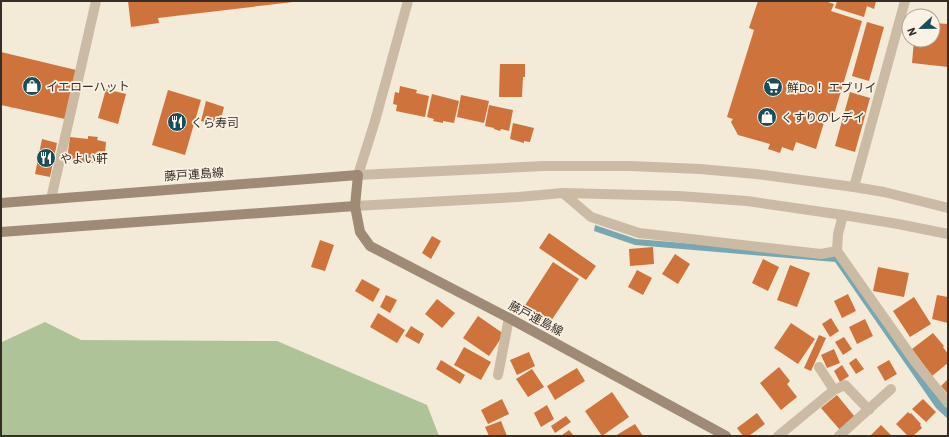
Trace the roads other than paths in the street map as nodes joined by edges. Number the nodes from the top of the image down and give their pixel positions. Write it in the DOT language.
graph roads {
  1 [pos="96,1"];
  2 [pos="408,1"];
  3 [pos="905,1"];
  4 [pos="358,175"];
  5 [pos="854,187"];
  6 [pos="563,193"];
  7 [pos="51,199"];
  8 [pos="948,201"];
  9 [pos="1,203"];
  10 [pos="932,204"];
  11 [pos="355,206"];
  12 [pos="948,208"];
  13 [pos="843,215"];
  14 [pos="1,232"];
  15 [pos="948,234"];
  16 [pos="837,251"];
  17 [pos="509,318"];
  18 [pos="819,367"];
  19 [pos="498,375"];
  20 [pos="891,389"];
  21 [pos="834,390"];
  22 [pos="948,403"];
  23 [pos="869,410"];
  24 [pos="726,436"];
  25 [pos="778,436"];
  26 [pos="840,436"];
  1 -- 7 [label="street"];
  2 -- 4 [label="street"];
  3 -- 5 [label="street"];
  4 -- 5 [label="street"];
  4 -- 7 [label="main road, 藤戸連島線"];
  4 -- 11 [label="main road, 藤戸連島線"];
  5 -- 10 [label="street"];
  6 -- 11 [label="street"];
  6 -- 13 [label="street"];
  6 -- 16 [label="street"];
  7 -- 9 [label="main road, 藤戸連島線"];
  8 -- 10 [label="street"];
  10 -- 12 [label="street"];
  11 -- 14 [label="main road"];
  11 -- 17 [label="main road, 藤戸連島線"];
  13 -- 15 [label="street"];
  13 -- 16 [label="street"];
  16 -- 22 [label="street"];
  17 -- 19 [label="street"];
  17 -- 24 [label="main road, 藤戸連島線"];
  18 -- 21 [label="street"];
  20 -- 23 [label="street"];
  21 -- 23 [label="street"];
  21 -- 25 [label="street"];
  23 -- 26 [label="street"];
}
